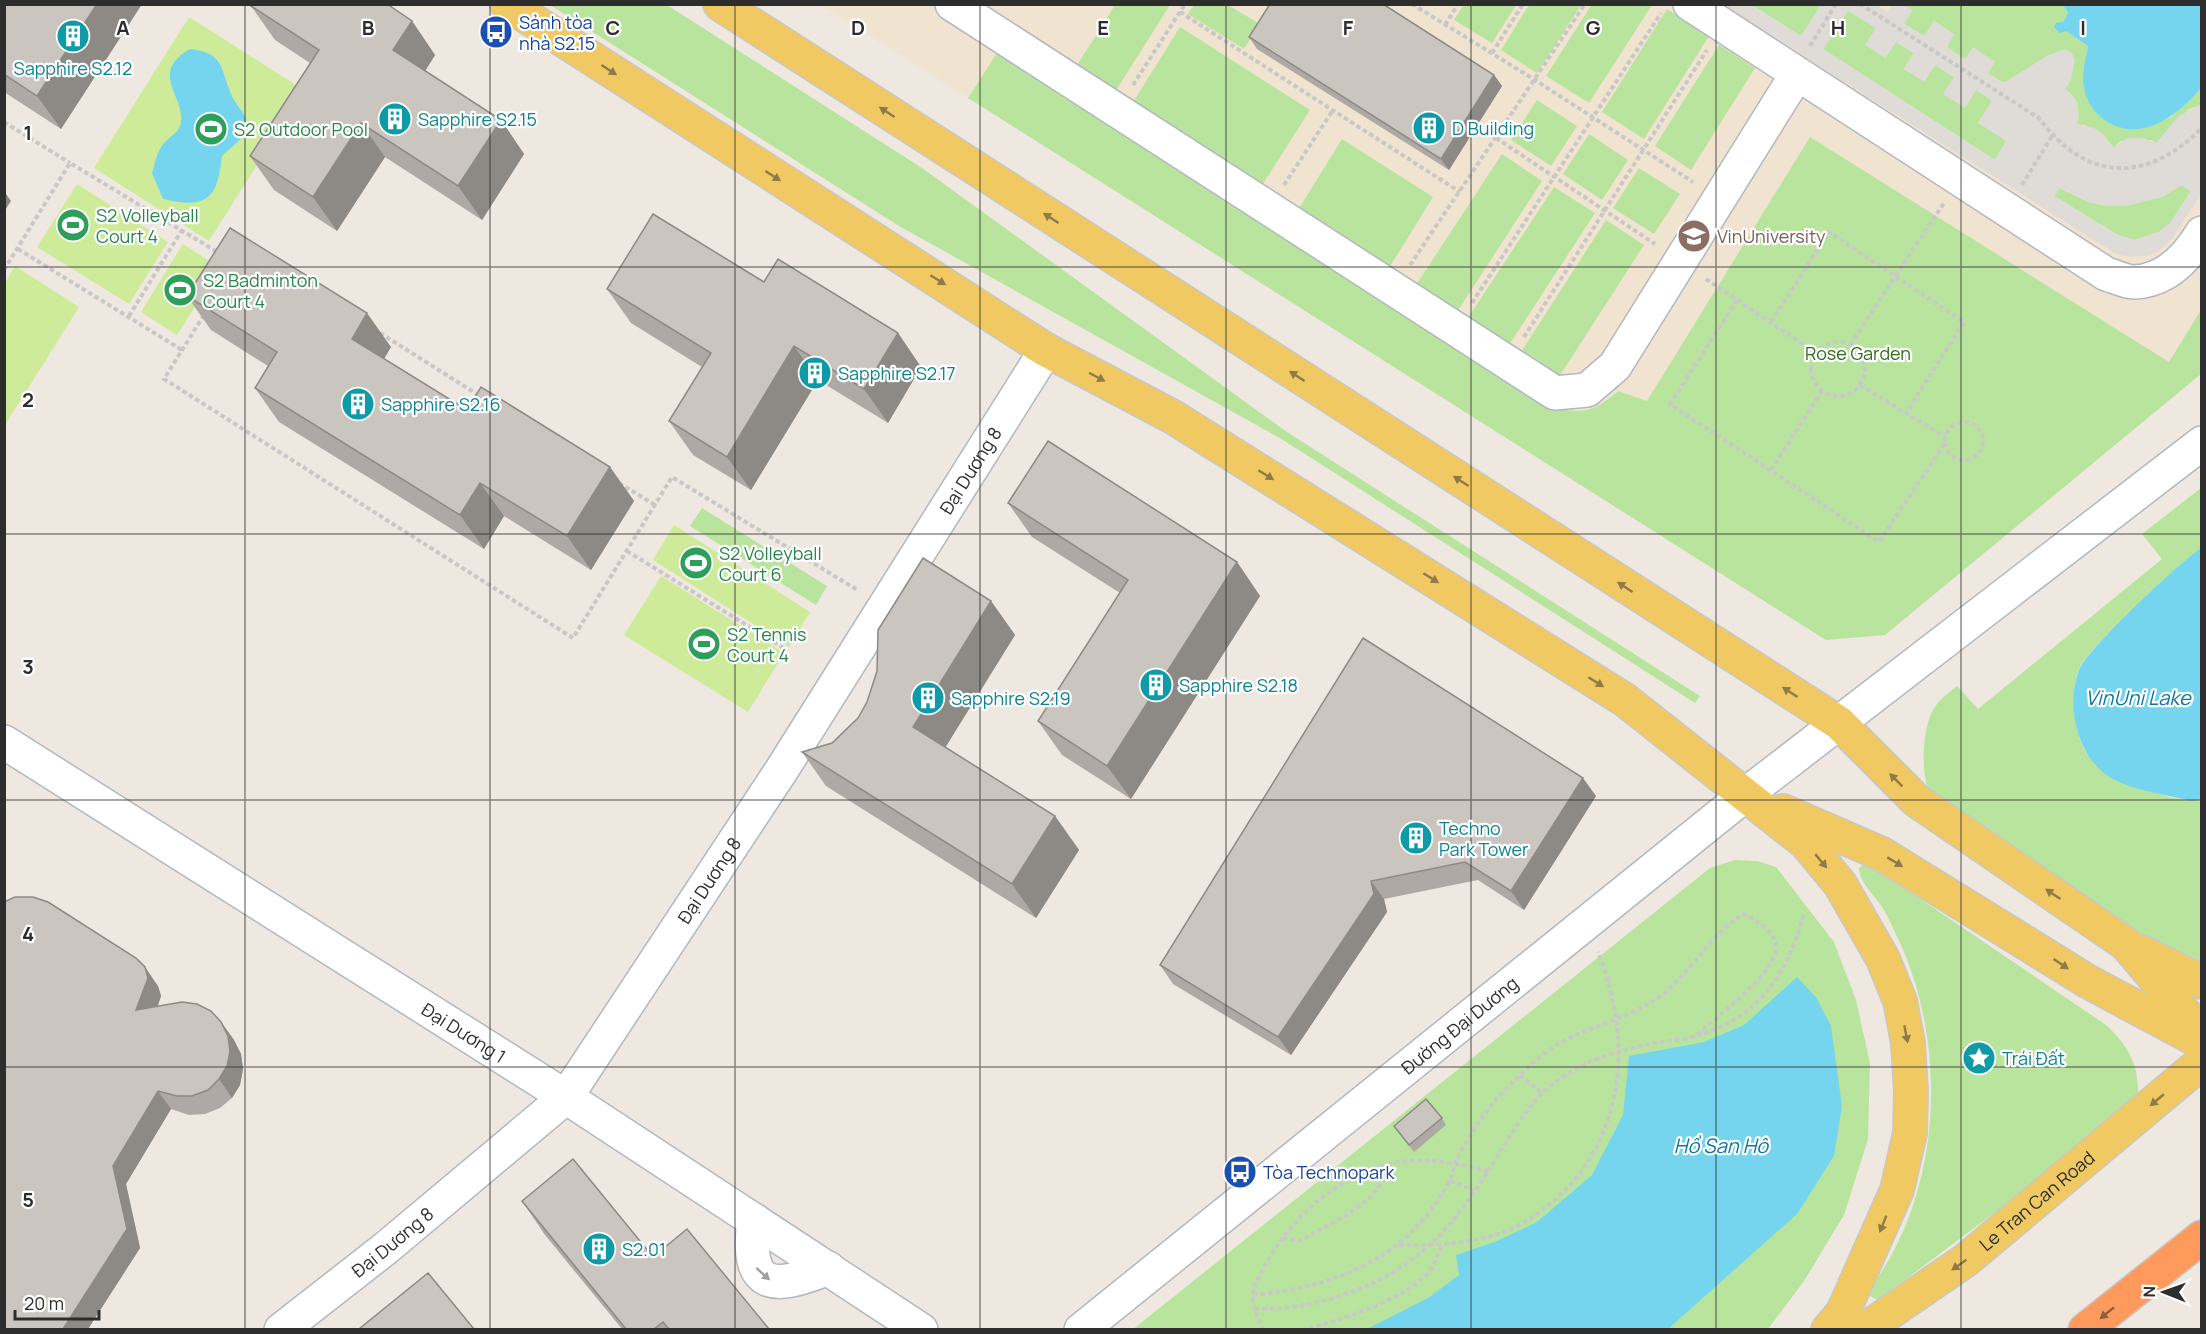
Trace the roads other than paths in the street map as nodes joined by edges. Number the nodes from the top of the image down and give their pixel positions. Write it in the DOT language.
graph roads {
  1 [pos="507,4"];
  2 [pos="720,4"];
  3 [pos="952,4"];
  4 [pos="1690,4"];
  5 [pos="1802,61"];
  6 [pos="2202,233"];
  7 [pos="1046,350"];
  8 [pos="2202,443"];
  9 [pos="867,635"];
  10 [pos="884,671"];
  11 [pos="1839,723"];
  12 [pos="4,742"];
  13 [pos="1745,795"];
  14 [pos="2126,944"];
  15 [pos="2202,982"];
  16 [pos="2202,1034"];
  17 [pos="2202,1043"];
  18 [pos="2202,1062"];
  19 [pos="566,1097"];
  20 [pos="754,1220"];
  21 [pos="2202,1237"];
  22 [pos="828,1268"];
  23 [pos="281,1329"];
  24 [pos="921,1329"];
  25 [pos="1081,1329"];
  26 [pos="1828,1329"];
  27 [pos="1864,1329"];
  28 [pos="2085,1329"];
  1 -- 7 [label="main road, one-way"];
  11 -- 2 [label="main road, one-way"];
  3 -- 5 [label="street"];
  4 -- 5 [label="street"];
  5 -- 6 [label="street"];
  7 -- 9 [label="street, Đại Dương 8"];
  7 -- 13 [label="main road, one-way"];
  8 -- 11 [label="street, Đường Đại Dương"];
  9 -- 10 [label="street"];
  9 -- 19 [label="street, Đại Dương 8"];
  11 -- 13 [label="street, Đường Đại Dương"];
  14 -- 11 [label="main road, one-way"];
  12 -- 19 [label="street, Đại Dương 1"];
  13 -- 17 [label="main road, one-way"];
  13 -- 25 [label="street, Đường Đại Dương"];
  13 -- 26 [label="main road, one-way"];
  14 -- 15 [label="main road"];
  14 -- 16 [label="main road"];
  18 -- 27 [label="main road, Le Tran Can Road, one-way"];
  19 -- 20 [label="street, Đại Dương 1"];
  19 -- 23 [label="street, Đại Dương 8"];
  20 -- 22 [label="street, Đại Dương 1"];
  20 -- 22 [label="street, one-way"];
  21 -- 28 [label="highway, one-way"];
  22 -- 24 [label="street, Đại Dương 1"];
}
